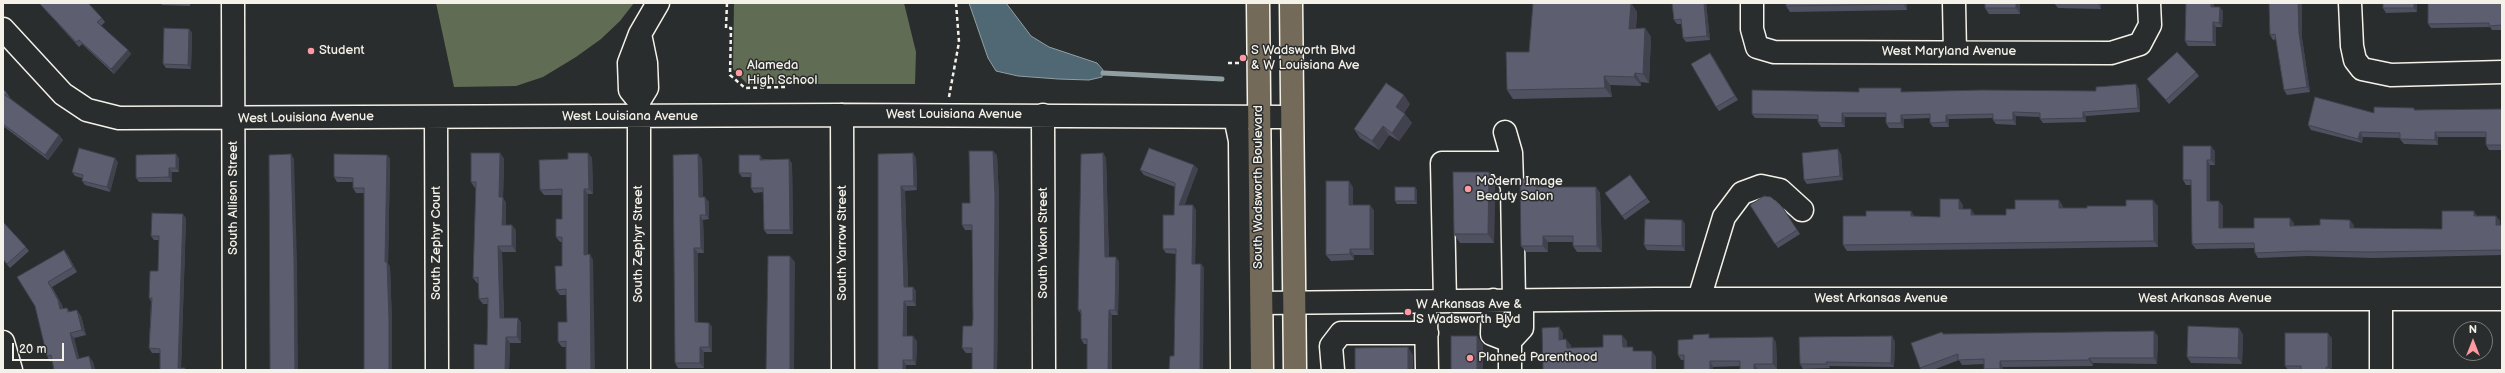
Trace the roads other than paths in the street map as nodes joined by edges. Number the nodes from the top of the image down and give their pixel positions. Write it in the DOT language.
graph roads {
  1 [pos="233,3"];
  2 [pos="658,3"];
  3 [pos="1258,3"];
  4 [pos="1291,3"];
  5 [pos="1752,3"];
  6 [pos="1954,3"];
  7 [pos="2149,3"];
  8 [pos="2350,3"];
  9 [pos="3,29"];
  10 [pos="1955,52"];
  11 [pos="2502,72"];
  12 [pos="639,109"];
  13 [pos="842,116"];
  14 [pos="1043,116"];
  15 [pos="436,117"];
  16 [pos="1235,117"];
  17 [pos="1259,117"];
  18 [pos="1291,117"];
  19 [pos="234,118"];
  20 [pos="1505,132"];
  21 [pos="1512,186"];
  22 [pos="1802,210"];
  23 [pos="1699,298"];
  24 [pos="2381,299"];
  25 [pos="2502,299"];
  26 [pos="1493,300"];
  27 [pos="1518,300"];
  28 [pos="1435,301"];
  29 [pos="1260,303"];
  30 [pos="1293,303"];
  31 [pos="1427,333"];
  32 [pos="1510,341"];
  33 [pos="3,342"];
  34 [pos="11,370"];
  35 [pos="234,370"];
  36 [pos="437,370"];
  37 [pos="639,370"];
  38 [pos="843,370"];
  39 [pos="1044,370"];
  40 [pos="1242,370"];
  41 [pos="1262,370"];
  42 [pos="1294,370"];
  43 [pos="1333,370"];
  44 [pos="1427,370"];
  45 [pos="1510,370"];
  46 [pos="2381,370"];
  1 -- 19 [label="street, South Allison Street"];
  2 -- 12 [label="street"];
  3 -- 17 [label="main road, South Wadsworth Boulevard"];
  4 -- 18 [label="main road"];
  5 -- 10 [label="street, West Maryland Avenue"];
  6 -- 10 [label="street"];
  7 -- 10 [label="street, West Maryland Avenue"];
  8 -- 11 [label="street"];
  9 -- 19 [label="street, West Louisiana Avenue"];
  12 -- 13 [label="street, West Louisiana Avenue"];
  12 -- 15 [label="street, West Louisiana Avenue"];
  12 -- 37 [label="street, South Zephyr Street"];
  13 -- 14 [label="street, West Louisiana Avenue"];
  13 -- 38 [label="street, South Yarrow Street"];
  14 -- 16 [label="street, West Louisiana Avenue"];
  14 -- 39 [label="street, South Yukon Street"];
  15 -- 19 [label="street, West Louisiana Avenue"];
  15 -- 36 [label="street, South Zephyr Court"];
  16 -- 17 [label="street, West Louisiana Avenue"];
  16 -- 40 [label="street, South Wadsworth Boulevard"];
  17 -- 18 [label="street, West Louisiana Avenue"];
  17 -- 29 [label="main road, South Wadsworth Boulevard"];
  18 -- 30 [label="main road"];
  19 -- 35 [label="street, South Allison Street"];
  20 -- 21 [label="street"];
  21 -- 27 [label="street"];
  21 -- 28 [label="street"];
  22 -- 23 [label="street"];
  23 -- 24 [label="street, West Arkansas Avenue"];
  23 -- 27 [label="street, West Arkansas Avenue"];
  24 -- 25 [label="street, West Arkansas Avenue"];
  24 -- 46 [label="street"];
  26 -- 27 [label="street, West Arkansas Avenue"];
  26 -- 28 [label="street, West Arkansas Avenue"];
  26 -- 32 [label="street"];
  27 -- 32 [label="street"];
  28 -- 30 [label="street, West Arkansas Avenue"];
  28 -- 31 [label="street"];
  29 -- 30 [label="street, West Arkansas Avenue"];
  29 -- 41 [label="main road, South Wadsworth Boulevard"];
  30 -- 42 [label="main road"];
  31 -- 43 [label="street"];
  31 -- 44 [label="street"];
  32 -- 45 [label="street"];
  33 -- 34 [label="street"];
}
